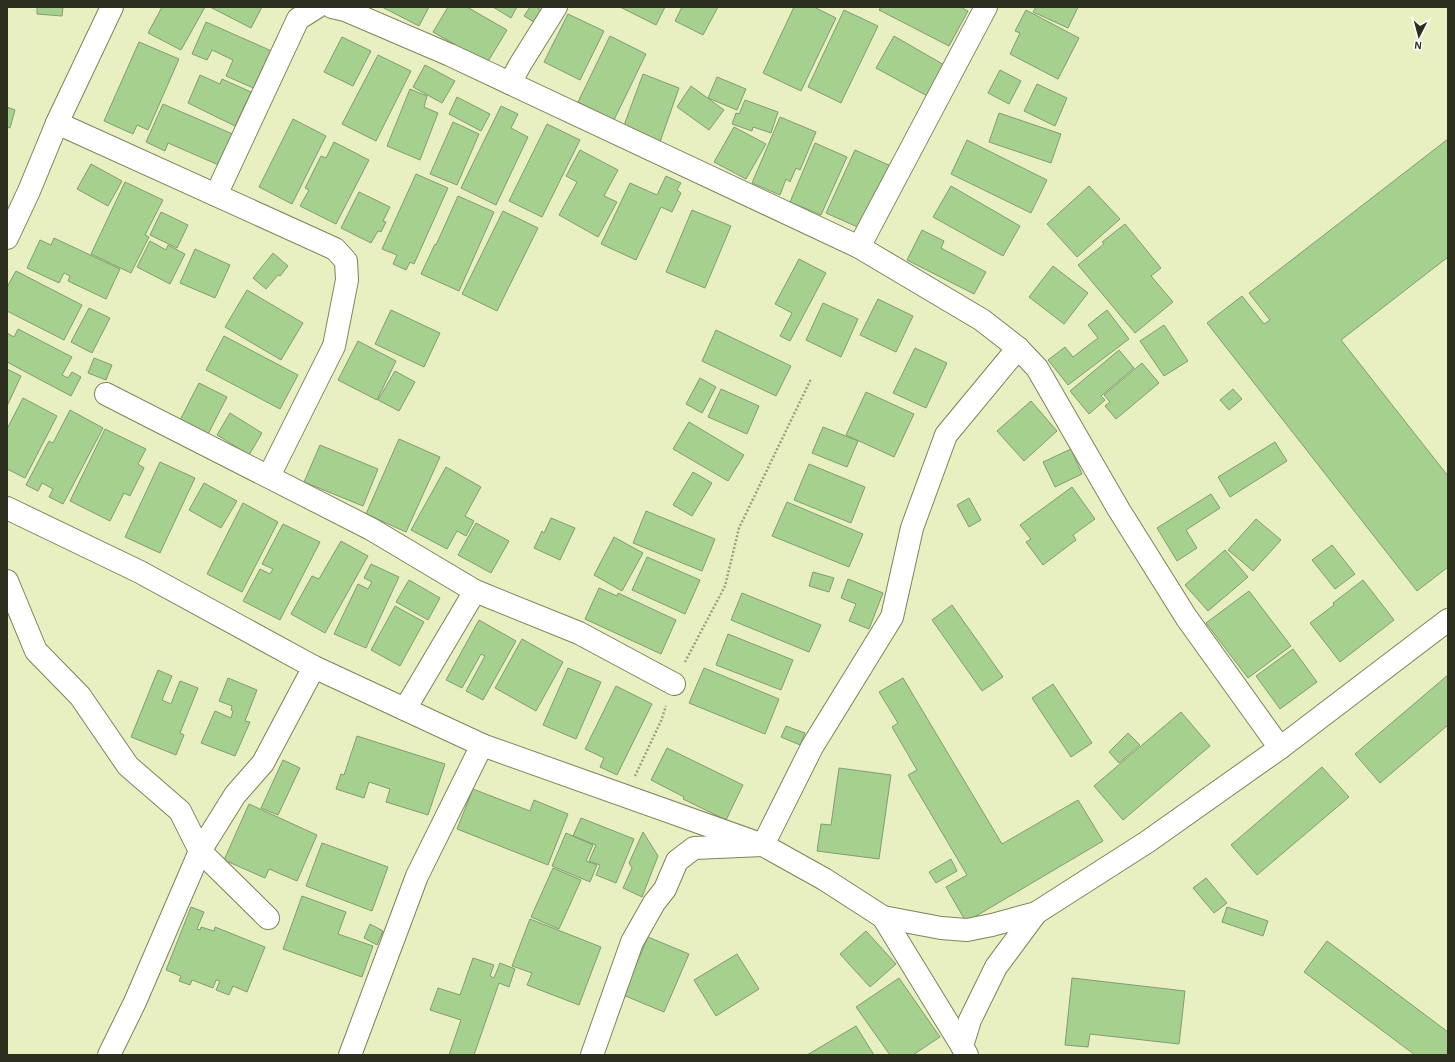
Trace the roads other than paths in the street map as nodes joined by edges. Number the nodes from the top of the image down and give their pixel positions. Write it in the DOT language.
graph roads {
  1 [pos="112,7"];
  2 [pos="318,7"];
  3 [pos="332,7"];
  4 [pos="556,7"];
  5 [pos="986,7"];
  6 [pos="510,83"];
  7 [pos="57,123"];
  8 [pos="216,195"];
  9 [pos="7,238"];
  10 [pos="860,247"];
  11 [pos="1018,348"];
  12 [pos="106,394"];
  13 [pos="269,476"];
  14 [pos="7,508"];
  15 [pos="7,581"];
  16 [pos="474,591"];
  17 [pos="1448,620"];
  18 [pos="314,667"];
  19 [pos="674,684"];
  20 [pos="405,709"];
  21 [pos="482,746"];
  22 [pos="1280,748"];
  23 [pos="763,845"];
  24 [pos="200,851"];
  25 [pos="1036,913"];
  26 [pos="883,917"];
  27 [pos="268,918"];
  28 [pos="964,1051"];
  29 [pos="110,1055"];
  30 [pos="350,1055"];
  31 [pos="592,1055"];
  1 -- 7 [label="street"];
  2 -- 8 [label="street"];
  3 -- 6 [label="street"];
  4 -- 6 [label="street"];
  5 -- 10 [label="street"];
  6 -- 10 [label="street"];
  7 -- 8 [label="street"];
  7 -- 9 [label="street"];
  8 -- 13 [label="street"];
  10 -- 11 [label="street"];
  11 -- 22 [label="street"];
  11 -- 23 [label="street"];
  12 -- 13 [label="street"];
  13 -- 16 [label="street"];
  14 -- 18 [label="street"];
  15 -- 24 [label="street"];
  16 -- 19 [label="street"];
  16 -- 20 [label="street"];
  17 -- 22 [label="street"];
  18 -- 20 [label="street"];
  18 -- 24 [label="street"];
  20 -- 21 [label="street"];
  21 -- 23 [label="street"];
  21 -- 30 [label="street"];
  22 -- 25 [label="street"];
  23 -- 26 [label="street"];
  23 -- 31 [label="street"];
  24 -- 27 [label="street"];
  24 -- 29 [label="street"];
  25 -- 26 [label="street"];
  25 -- 28 [label="street"];
  26 -- 28 [label="street"];
}
